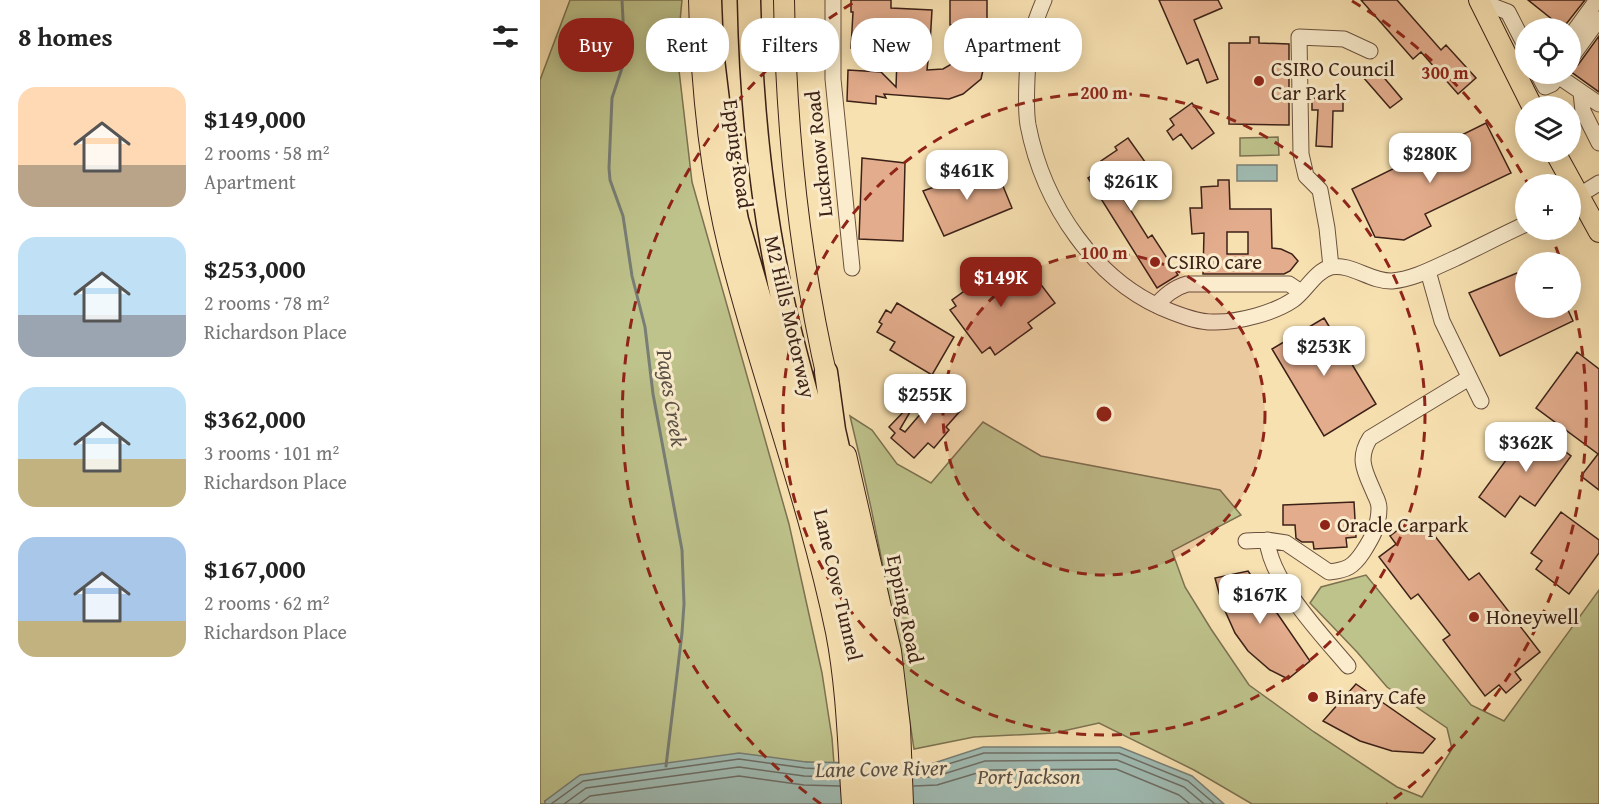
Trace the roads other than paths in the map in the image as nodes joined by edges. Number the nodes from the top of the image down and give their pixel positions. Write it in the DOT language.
graph roads {
  1 [pos="699,0"];
  2 [pos="710,0"];
  3 [pos="735,0"];
  4 [pos="749,0"];
  5 [pos="784,0"];
  6 [pos="833,0"];
  7 [pos="1044,0"];
  8 [pos="1479,0"];
  9 [pos="1598,0"];
  10 [pos="1599,19"];
  11 [pos="1581,22"];
  12 [pos="1515,26"];
  13 [pos="1581,44"];
  14 [pos="1370,51"];
  15 [pos="1570,84"];
  16 [pos="1581,93"];
  17 [pos="1527,96"];
  18 [pos="1599,104"];
  19 [pos="1599,143"];
  20 [pos="1599,183"];
  21 [pos="1581,195"];
  22 [pos="1581,207"];
  23 [pos="1515,229"];
  24 [pos="1599,232"];
  25 [pos="1331,267"];
  26 [pos="852,268"];
  27 [pos="1428,271"];
  28 [pos="1301,292"];
  29 [pos="1156,305"];
  30 [pos="782,370"];
  31 [pos="826,372"];
  32 [pos="1469,378"];
  33 [pos="1480,401"];
  34 [pos="1267,540"];
  35 [pos="1246,541"];
  36 [pos="869,627"];
  37 [pos="1348,666"];
  38 [pos="864,738"];
  39 [pos="852,804"];
  40 [pos="866,804"];
  41 [pos="884,804"];
  42 [pos="903,804"];
  1 -- 38 [label="main road, Epping Road"];
  2 -- 30 [label="highway"];
  3 -- 30 [label="highway, M2 Hills Motorway"];
  4 -- 36 [label="highway, M2 Hills Motorway"];
  5 -- 31 [label="main road, Epping Road"];
  6 -- 26 [label="street, Lucknow Road"];
  7 -- 29 [label="street"];
  8 -- 12 [label="street"];
  8 -- 17 [label="main road"];
  9 -- 11 [label="street"];
  10 -- 13 [label="street"];
  14 -- 25 [label="street"];
  15 -- 16 [label="street"];
  16 -- 18 [label="street"];
  16 -- 19 [label="street"];
  20 -- 21 [label="street"];
  22 -- 24 [label="main road"];
  23 -- 27 [label="street"];
  25 -- 27 [label="street"];
  25 -- 28 [label="street"];
  27 -- 32 [label="street"];
  28 -- 29 [label="street"];
  28 -- 29 [label="street"];
  30 -- 38 [label="highway, Lane Cove Tunnel"];
  31 -- 36 [label="highway"];
  31 -- 42 [label="main road, Epping Road"];
  32 -- 33 [label="street"];
  32 -- 34 [label="street"];
  34 -- 35 [label="street"];
  34 -- 37 [label="street"];
  36 -- 38 [label="highway, Lane Cove Tunnel"];
  38 -- 39 [label="main road, Epping Road"];
  38 -- 40 [label="highway, Lane Cove Tunnel"];
  38 -- 41 [label="highway, Lane Cove Tunnel"];
}
